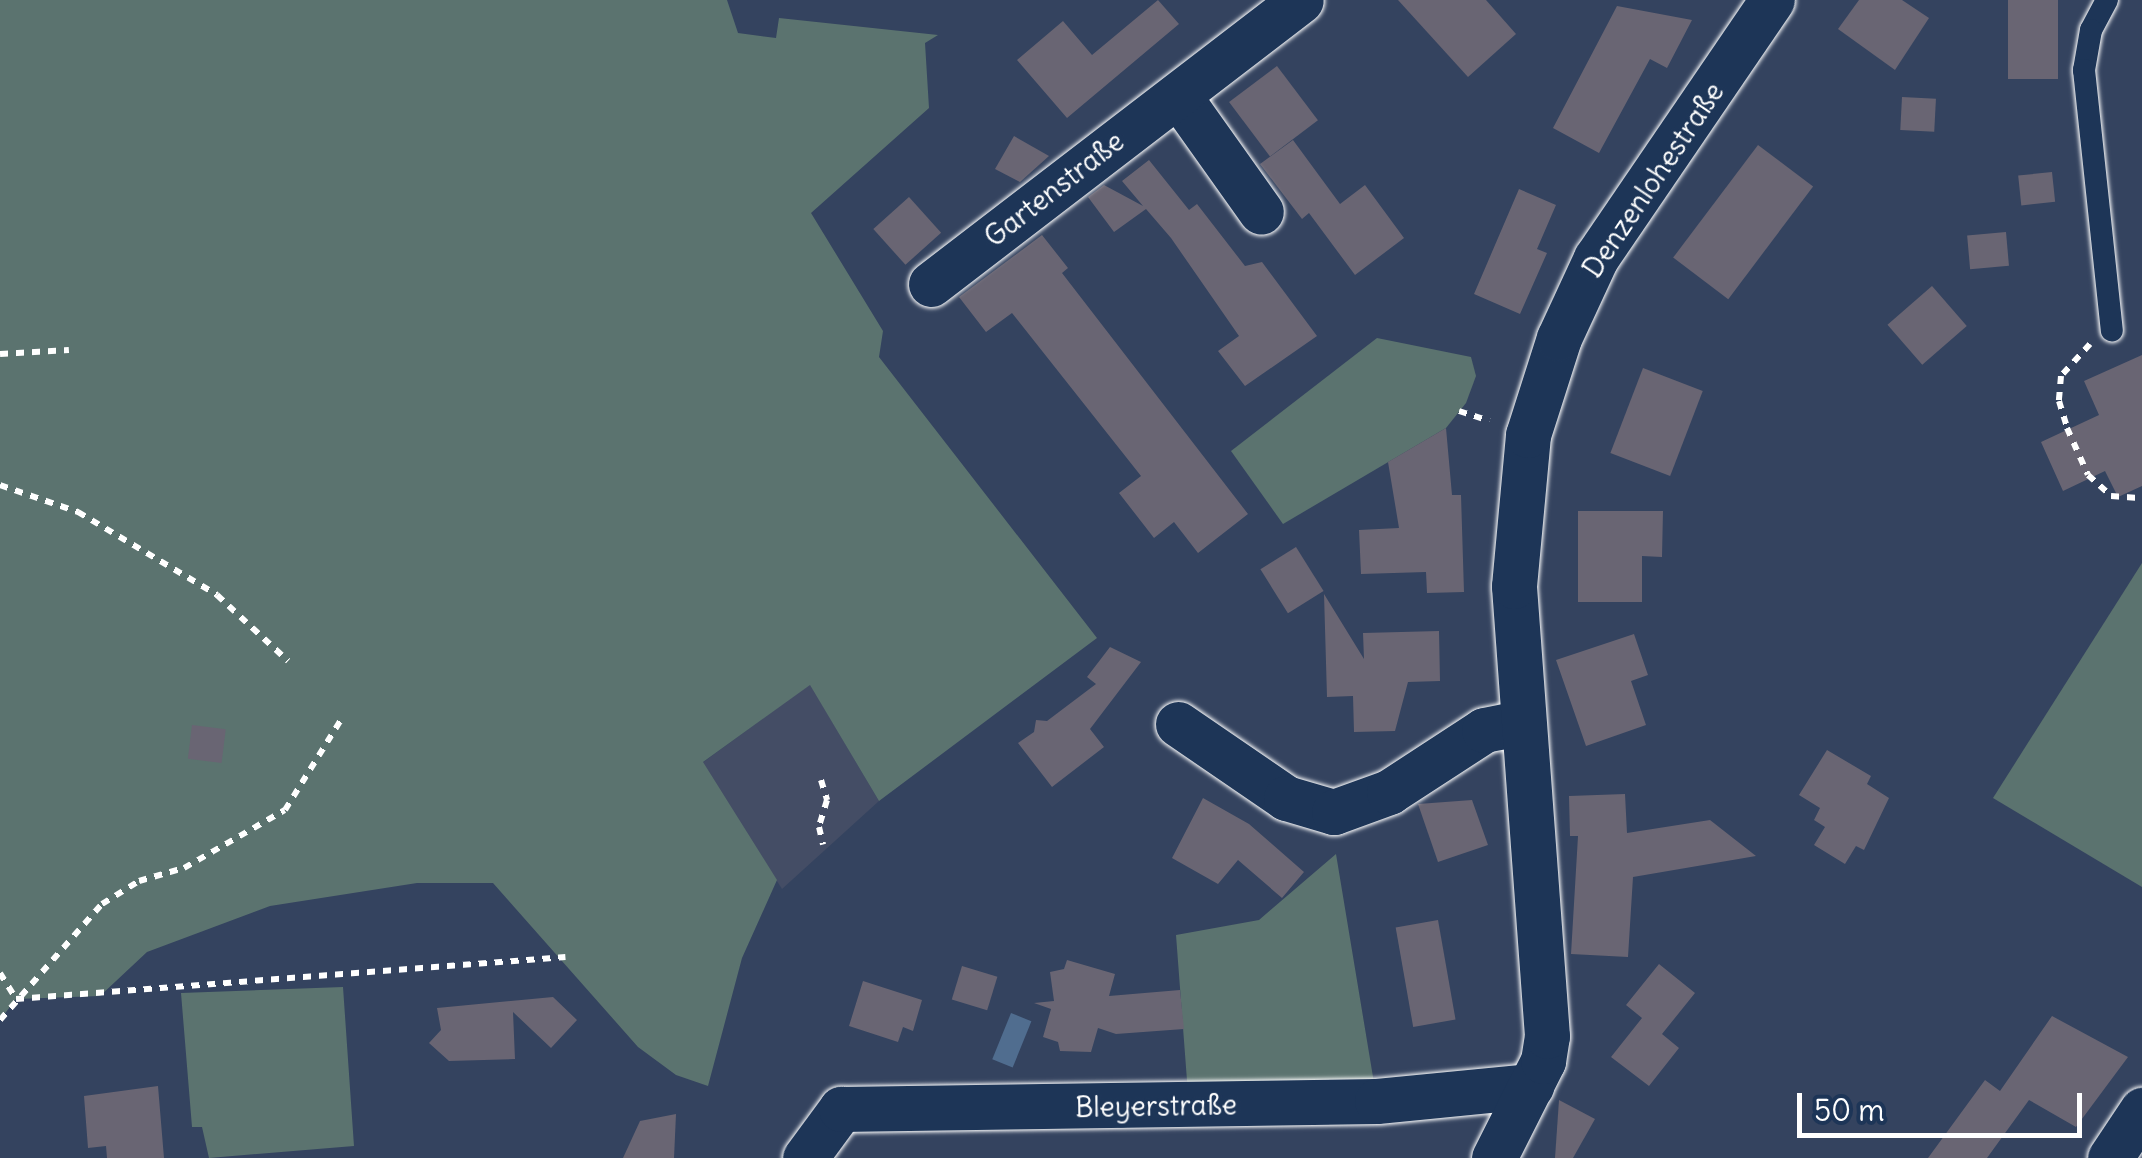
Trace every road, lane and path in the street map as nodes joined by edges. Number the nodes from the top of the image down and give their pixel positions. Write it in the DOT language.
graph roads {
  1 [pos="1301,0"];
  2 [pos="1772,0"];
  3 [pos="2106,0"];
  4 [pos="1178,94"];
  5 [pos="1261,212"];
  6 [pos="931,284"];
  7 [pos="2112,330"];
  8 [pos="69,350"];
  9 [pos="0,354"];
  10 [pos="0,485"];
  11 [pos="2142,498"];
  12 [pos="288,660"];
  13 [pos="342,718"];
  14 [pos="1520,723"];
  15 [pos="1178,724"];
  16 [pos="821,780"];
  17 [pos="823,845"];
  18 [pos="565,958"];
  19 [pos="0,973"];
  20 [pos="16,999"];
  21 [pos="0,1020"];
  22 [pos="1532,1086"];
  23 [pos="2142,1110"];
  24 [pos="805,1158"];
  25 [pos="1494,1158"];
  26 [pos="2110,1158"];
  1 -- 4 [label="street, Gartenstraße"];
  2 -- 14 [label="street, Denzenlohestraße"];
  3 -- 7 [label="lane"];
  4 -- 5 [label="street"];
  4 -- 6 [label="street, Gartenstraße"];
  7 -- 11 [label="path"];
  8 -- 9 [label="path"];
  10 -- 12 [label="path"];
  13 -- 20 [label="path"];
  14 -- 15 [label="street"];
  14 -- 22 [label="street, Denzenlohestraße"];
  16 -- 17 [label="path"];
  18 -- 20 [label="path"];
  19 -- 20 [label="path"];
  20 -- 21 [label="path"];
  22 -- 24 [label="street, Bleyerstraße"];
  22 -- 25 [label="street, Denzenlohestraße"];
  23 -- 26 [label="street"];
}
